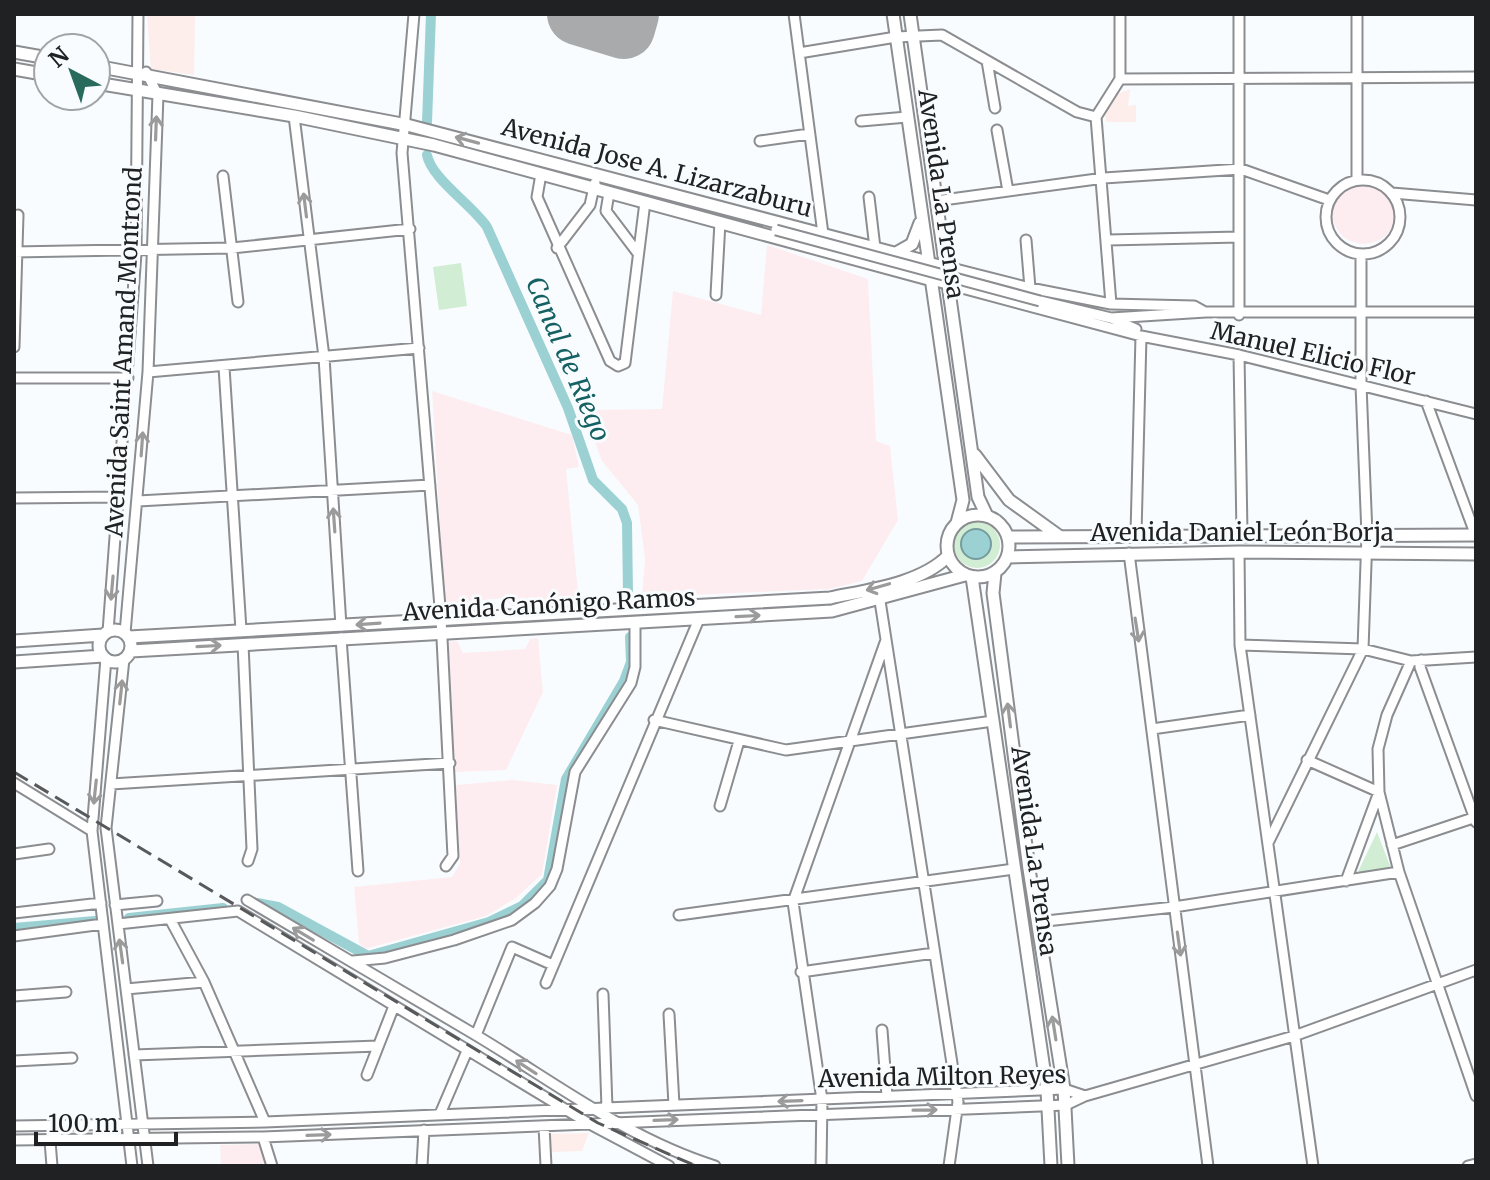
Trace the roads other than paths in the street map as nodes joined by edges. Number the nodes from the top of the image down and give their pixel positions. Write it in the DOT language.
graph roads {
  1 [pos="138,14"];
  2 [pos="414,14"];
  3 [pos="794,14"];
  4 [pos="893,14"];
  5 [pos="910,14"];
  6 [pos="1120,14"];
  7 [pos="1239,14"];
  8 [pos="1357,14"];
  9 [pos="912,36"];
  10 [pos="896,37"];
  11 [pos="799,53"];
  12 [pos="987,61"];
  13 [pos="112,69"];
  14 [pos="143,74"];
  15 [pos="1476,77"];
  16 [pos="1240,78"];
  17 [pos="1358,78"];
  18 [pos="1120,79"];
  19 [pos="112,86"];
  20 [pos="138,91"];
  21 [pos="158,95"];
  22 [pos="995,108"];
  23 [pos="294,116"];
  24 [pos="907,117"];
  25 [pos="1096,117"];
  26 [pos="861,121"];
  27 [pos="407,125"];
  28 [pos="997,130"];
  29 [pos="809,134"];
  30 [pos="403,139"];
  31 [pos="760,141"];
  32 [pos="1241,169"];
  33 [pos="541,174"];
  34 [pos="596,175"];
  35 [pos="223,176"];
  36 [pos="1104,178"];
  37 [pos="1357,180"];
  38 [pos="594,188"];
  39 [pos="1008,191"];
  40 [pos="609,193"];
  41 [pos="1392,193"];
  42 [pos="869,197"];
  43 [pos="1329,200"];
  44 [pos="1476,200"];
  45 [pos="936,201"];
  46 [pos="645,202"];
  47 [pos="736,211"];
  48 [pos="922,214"];
  49 [pos="18,215"];
  50 [pos="726,223"];
  51 [pos="410,229"];
  52 [pos="776,230"];
  53 [pos="823,234"];
  54 [pos="1239,237"];
  55 [pos="1026,240"];
  56 [pos="1108,240"];
  57 [pos="309,242"];
  58 [pos="232,248"];
  59 [pos="557,248"];
  60 [pos="875,248"];
  61 [pos="16,252"];
  62 [pos="152,252"];
  63 [pos="637,252"];
  64 [pos="136,253"];
  65 [pos="896,253"];
  66 [pos="1361,254"];
  67 [pos="928,262"];
  68 [pos="945,266"];
  69 [pos="932,280"];
  70 [pos="947,286"];
  71 [pos="1030,288"];
  72 [pos="716,295"];
  73 [pos="238,302"];
  74 [pos="1111,304"];
  75 [pos="1206,312"];
  76 [pos="1360,312"];
  77 [pos="1476,312"];
  78 [pos="1239,315"];
  79 [pos="1111,318"];
  80 [pos="1141,336"];
  81 [pos="14,347"];
  82 [pos="419,348"];
  83 [pos="1216,352"];
  84 [pos="1239,355"];
  85 [pos="324,357"];
  86 [pos="224,367"];
  87 [pos="148,372"];
  88 [pos="14,378"];
  89 [pos="128,378"];
  90 [pos="1361,385"];
  91 [pos="1426,401"];
  92 [pos="1476,414"];
  93 [pos="971,449"];
  94 [pos="430,485"];
  95 [pos="332,490"];
  96 [pos="120,497"];
  97 [pos="232,497"];
  98 [pos="14,498"];
  99 [pos="138,501"];
  100 [pos="987,516"];
  101 [pos="957,523"];
  102 [pos="1242,533"];
  103 [pos="1136,534"];
  104 [pos="1367,535"];
  105 [pos="1476,535"];
  106 [pos="1008,537"];
  107 [pos="1059,537"];
  108 [pos="1239,552"];
  109 [pos="1129,553"];
  110 [pos="1476,554"];
  111 [pos="1365,555"];
  112 [pos="948,556"];
  113 [pos="1008,557"];
  114 [pos="995,573"];
  115 [pos="969,576"];
  116 [pos="880,601"];
  117 [pos="441,619"];
  118 [pos="699,619"];
  119 [pos="635,622"];
  120 [pos="241,630"];
  121 [pos="341,632"];
  122 [pos="105,633"];
  123 [pos="441,633"];
  124 [pos="127,635"];
  125 [pos="887,637"];
  126 [pos="14,641"];
  127 [pos="243,644"];
  128 [pos="1240,645"];
  129 [pos="1363,649"];
  130 [pos="128,655"];
  131 [pos="104,657"];
  132 [pos="1476,657"];
  133 [pos="1416,660"];
  134 [pos="14,662"];
  135 [pos="1250,715"];
  136 [pos="654,720"];
  137 [pos="993,721"];
  138 [pos="1152,729"];
  139 [pos="900,734"];
  140 [pos="739,741"];
  141 [pos="850,742"];
  142 [pos="1307,760"];
  143 [pos="450,763"];
  144 [pos="349,771"];
  145 [pos="249,777"];
  146 [pos="14,783"];
  147 [pos="111,784"];
  148 [pos="1379,792"];
  149 [pos="720,806"];
  150 [pos="1476,819"];
  151 [pos="92,831"];
  152 [pos="1269,841"];
  153 [pos="1392,845"];
  154 [pos="49,849"];
  155 [pos="14,854"];
  156 [pos="248,861"];
  157 [pos="446,866"];
  158 [pos="1014,869"];
  159 [pos="358,871"];
  160 [pos="1399,872"];
  161 [pos="923,881"];
  162 [pos="1346,881"];
  163 [pos="1274,890"];
  164 [pos="247,900"];
  165 [pos="157,901"];
  166 [pos="793,902"];
  167 [pos="101,903"];
  168 [pos="115,905"];
  169 [pos="1174,907"];
  170 [pos="14,913"];
  171 [pos="679,915"];
  172 [pos="170,919"];
  173 [pos="1037,922"];
  174 [pos="103,924"];
  175 [pos="118,924"];
  176 [pos="14,936"];
  177 [pos="934,953"];
  178 [pos="350,961"];
  179 [pos="553,965"];
  180 [pos="1476,970"];
  181 [pos="801,972"];
  182 [pos="204,982"];
  183 [pos="546,983"];
  184 [pos="1438,985"];
  185 [pos="126,989"];
  186 [pos="66,992"];
  187 [pos="603,994"];
  188 [pos="14,996"];
  189 [pos="394,1006"];
  190 [pos="669,1014"];
  191 [pos="882,1030"];
  192 [pos="476,1035"];
  193 [pos="1294,1036"];
  194 [pos="378,1046"];
  195 [pos="467,1051"];
  196 [pos="235,1052"];
  197 [pos="134,1055"];
  198 [pos="72,1058"];
  199 [pos="14,1061"];
  200 [pos="1195,1065"];
  201 [pos="367,1075"];
  202 [pos="1064,1089"];
  203 [pos="1047,1090"];
  204 [pos="887,1096"];
  205 [pos="1085,1096"];
  206 [pos="1476,1096"];
  207 [pos="822,1100"];
  208 [pos="957,1102"];
  209 [pos="674,1105"];
  210 [pos="1066,1105"];
  211 [pos="1048,1106"];
  212 [pos="607,1108"];
  213 [pos="592,1109"];
  214 [pos="566,1110"];
  215 [pos="440,1114"];
  216 [pos="823,1115"];
  217 [pos="615,1121"];
  218 [pos="265,1122"];
  219 [pos="588,1123"];
  220 [pos="142,1124"];
  221 [pos="127,1125"];
  222 [pos="14,1126"];
  223 [pos="544,1126"];
  224 [pos="424,1130"];
  225 [pos="263,1137"];
  226 [pos="145,1139"];
  227 [pos="14,1140"];
  228 [pos="129,1140"];
  229 [pos="50,1141"];
  230 [pos="1476,1164"];
  231 [pos="52,1166"];
  232 [pos="132,1166"];
  233 [pos="148,1166"];
  234 [pos="272,1166"];
  235 [pos="422,1166"];
  236 [pos="546,1166"];
  237 [pos="669,1166"];
  238 [pos="715,1166"];
  239 [pos="821,1166"];
  240 [pos="949,1166"];
  241 [pos="1051,1166"];
  242 [pos="1068,1166"];
  243 [pos="1208,1166"];
  244 [pos="1313,1166"];
  245 [pos="1468,1166"];
  1 -- 14 [label="street"];
  2 -- 27 [label="street"];
  3 -- 11 [label="street"];
  4 -- 10 [label="main road, Avenida La Prensa"];
  5 -- 9 [label="main road, Avenida La Prensa"];
  6 -- 18 [label="street"];
  7 -- 16 [label="street"];
  8 -- 17 [label="street"];
  9 -- 10 [label="street"];
  9 -- 12 [label="street"];
  9 -- 45 [label="main road, Avenida La Prensa"];
  10 -- 11 [label="street"];
  10 -- 24 [label="main road, Avenida La Prensa"];
  11 -- 29 [label="street"];
  12 -- 22 [label="street"];
  12 -- 25 [label="street"];
  13 -- 14 [label="main road, Avenida Jose A. Lizarzaburu"];
  14 -- 20 [label="street, Avenida Saint Amand Montrond"];
  14 -- 21 [label="street"];
  14 -- 27 [label="main road, Avenida Jose A. Lizarzaburu"];
  15 -- 17 [label="street"];
  16 -- 17 [label="street"];
  16 -- 18 [label="street"];
  16 -- 32 [label="street"];
  17 -- 37 [label="street"];
  18 -- 25 [label="street"];
  19 -- 20 [label="main road, Avenida Jose A. Lizarzaburu"];
  20 -- 21 [label="main road, Avenida Jose A. Lizarzaburu"];
  20 -- 64 [label="street, Avenida Saint Amand Montrond"];
  21 -- 23 [label="main road, Avenida Jose A. Lizarzaburu"];
  62 -- 21 [label="street, Avenida Saint Amand Montrond, one-way"];
  23 -- 30 [label="main road, Avenida Jose A. Lizarzaburu"];
  57 -- 23 [label="street, one-way"];
  24 -- 26 [label="street"];
  24 -- 48 [label="main road, Avenida La Prensa"];
  25 -- 36 [label="street"];
  27 -- 30 [label="street"];
  34 -- 27 [label="main road, Avenida Jose A. Lizarzaburu, one-way"];
  28 -- 39 [label="street"];
  29 -- 31 [label="street"];
  29 -- 53 [label="street"];
  30 -- 33 [label="main road, Avenida Jose A. Lizarzaburu"];
  30 -- 51 [label="street"];
  32 -- 36 [label="street"];
  32 -- 43 [label="street"];
  32 -- 54 [label="street"];
  33 -- 38 [label="main road, Avenida Jose A. Lizarzaburu"];
  33 -- 59 [label="street"];
  34 -- 38 [label="street"];
  34 -- 47 [label="main road, Avenida Jose A. Lizarzaburu"];
  35 -- 58 [label="street"];
  36 -- 39 [label="street"];
  36 -- 56 [label="street"];
  37 -- 41 [label="street"];
  37 -- 43 [label="street"];
  38 -- 40 [label="main road, Avenida Jose A. Lizarzaburu"];
  38 -- 59 [label="street"];
  39 -- 45 [label="street"];
  40 -- 46 [label="main road, Avenida Jose A. Lizarzaburu"];
  40 -- 63 [label="street"];
  41 -- 44 [label="street"];
  41 -- 66 [label="street"];
  42 -- 60 [label="street"];
  43 -- 66 [label="street"];
  45 -- 68 [label="main road, Avenida La Prensa"];
  46 -- 50 [label="main road, Avenida Jose A. Lizarzaburu"];
  46 -- 63 [label="street"];
  47 -- 52 [label="street"];
  47 -- 53 [label="main road, Avenida Jose A. Lizarzaburu"];
  48 -- 65 [label="main road"];
  48 -- 67 [label="main road, Avenida La Prensa"];
  49 -- 61 [label="street"];
  50 -- 52 [label="street"];
  50 -- 69 [label="main road, Avenida Jose A. Lizarzaburu"];
  50 -- 72 [label="street"];
  51 -- 57 [label="street"];
  51 -- 82 [label="street"];
  52 -- 79 [label="street, bridge"];
  53 -- 60 [label="main road, Avenida Jose A. Lizarzaburu"];
  54 -- 56 [label="street"];
  54 -- 78 [label="street"];
  55 -- 71 [label="street"];
  56 -- 74 [label="street"];
  57 -- 58 [label="street"];
  57 -- 85 [label="street"];
  58 -- 62 [label="street"];
  58 -- 73 [label="street"];
  59 -- 63 [label="street"];
  60 -- 65 [label="main road, Avenida Jose A. Lizarzaburu"];
  61 -- 64 [label="street"];
  61 -- 81 [label="street"];
  62 -- 64 [label="street"];
  62 -- 87 [label="street, Avenida Saint Amand Montrond"];
  64 -- 89 [label="street, Avenida Saint Amand Montrond"];
  65 -- 67 [label="main road, Avenida Jose A. Lizarzaburu"];
  66 -- 76 [label="street"];
  67 -- 68 [label="street, Avenida Jose A. Lizarzaburu"];
  67 -- 69 [label="main road, Avenida La Prensa"];
  68 -- 70 [label="main road, Avenida La Prensa"];
  68 -- 71 [label="street, Avenida Jose A. Lizarzaburu"];
  69 -- 70 [label="street, Avenida Jose A. Lizarzaburu"];
  69 -- 101 [label="main road, Avenida La Prensa"];
  70 -- 80 [label="street, Avenida Jose A. Lizarzaburu"];
  70 -- 93 [label="main road, Avenida La Prensa"];
  71 -- 74 [label="street, Avenida Jose A. Lizarzaburu"];
  74 -- 75 [label="street, Avenida Jose A. Lizarzaburu"];
  75 -- 78 [label="street"];
  75 -- 79 [label="street"];
  76 -- 77 [label="street"];
  76 -- 78 [label="street"];
  76 -- 90 [label="street"];
  79 -- 83 [label="street"];
  80 -- 83 [label="street, Manuel Elicio Flor"];
  80 -- 103 [label="street"];
  82 -- 85 [label="street"];
  82 -- 94 [label="street"];
  83 -- 84 [label="street, Manuel Elicio Flor"];
  84 -- 90 [label="street, Manuel Elicio Flor"];
  84 -- 102 [label="street"];
  85 -- 86 [label="street"];
  85 -- 95 [label="street"];
  86 -- 87 [label="street"];
  86 -- 97 [label="street"];
  99 -- 87 [label="street, Avenida Saint Amand Montrond, one-way"];
  88 -- 89 [label="street"];
  89 -- 96 [label="street, Avenida Saint Amand Montrond"];
  90 -- 91 [label="street, Manuel Elicio Flor"];
  90 -- 104 [label="street"];
  91 -- 92 [label="street, Manuel Elicio Flor"];
  91 -- 105 [label="street"];
  93 -- 100 [label="main road, Avenida La Prensa"];
  93 -- 107 [label="main road"];
  94 -- 95 [label="street"];
  94 -- 117 [label="street"];
  95 -- 97 [label="street"];
  121 -- 95 [label="street, one-way"];
  96 -- 98 [label="street"];
  96 -- 122 [label="street, Avenida Saint Amand Montrond, one-way"];
  97 -- 99 [label="street"];
  97 -- 120 [label="street"];
  99 -- 124 [label="street, Avenida Saint Amand Montrond"];
  100 -- 101 [label="main road"];
  100 -- 106 [label="main road"];
  101 -- 112 [label="main road"];
  102 -- 103 [label="main road, Avenida Daniel León Borja"];
  102 -- 104 [label="main road, Avenida Daniel León Borja"];
  103 -- 107 [label="main road, Avenida Daniel León Borja"];
  104 -- 105 [label="main road, Avenida Daniel León Borja"];
  104 -- 111 [label="street"];
  106 -- 107 [label="main road, Avenida Daniel León Borja"];
  106 -- 113 [label="main road"];
  108 -- 109 [label="main road, Avenida Daniel León Borja"];
  108 -- 111 [label="main road, Avenida Daniel León Borja"];
  108 -- 128 [label="street"];
  109 -- 113 [label="main road, Avenida Daniel León Borja"];
  109 -- 138 [label="street, one-way"];
  110 -- 111 [label="main road, Avenida Daniel León Borja"];
  111 -- 129 [label="street"];
  112 -- 115 [label="main road"];
  112 -- 117 [label="main road, Avenida Canónigo Ramos, one-way"];
  113 -- 114 [label="main road"];
  114 -- 115 [label="main road"];
  173 -- 114 [label="main road, Avenida La Prensa, one-way"];
  115 -- 116 [label="main road, Avenida Canónigo Ramos"];
  115 -- 137 [label="main road, Avenida La Prensa"];
  118 -- 116 [label="main road, Avenida Canónigo Ramos, one-way"];
  116 -- 125 [label="street"];
  117 -- 121 [label="main road, Avenida Canónigo Ramos, one-way"];
  117 -- 123 [label="street"];
  118 -- 119 [label="main road, Avenida Canónigo Ramos"];
  118 -- 136 [label="street"];
  119 -- 123 [label="main road, Avenida Canónigo Ramos"];
  119 -- 178 [label="street"];
  120 -- 121 [label="main road, Avenida Canónigo Ramos"];
  120 -- 124 [label="main road, Avenida Canónigo Ramos"];
  121 -- 123 [label="main road, Avenida Canónigo Ramos"];
  121 -- 127 [label="main road, Avenida Canónigo Ramos"];
  121 -- 144 [label="street"];
  122 -- 124 [label="main road, Avenida Canónigo Ramos"];
  122 -- 126 [label="main road, Avenida Canónigo Ramos"];
  122 -- 131 [label="main road"];
  123 -- 143 [label="street"];
  124 -- 130 [label="main road"];
  125 -- 139 [label="street"];
  125 -- 141 [label="street"];
  130 -- 127 [label="main road, Avenida Canónigo Ramos, one-way"];
  127 -- 145 [label="street"];
  128 -- 129 [label="street"];
  128 -- 135 [label="street"];
  129 -- 133 [label="street"];
  129 -- 142 [label="street"];
  130 -- 131 [label="main road, Avenida Canónigo Ramos"];
  147 -- 130 [label="street, one-way"];
  131 -- 134 [label="main road, Avenida Canónigo Ramos"];
  131 -- 151 [label="street, one-way"];
  132 -- 133 [label="street"];
  133 -- 148 [label="street"];
  133 -- 150 [label="street"];
  135 -- 138 [label="street"];
  135 -- 152 [label="street"];
  136 -- 140 [label="street"];
  136 -- 179 [label="street"];
  137 -- 139 [label="street"];
  137 -- 158 [label="main road, Avenida La Prensa"];
  138 -- 169 [label="street"];
  139 -- 141 [label="street"];
  139 -- 161 [label="street"];
  140 -- 141 [label="street"];
  140 -- 149 [label="street"];
  141 -- 166 [label="street"];
  142 -- 148 [label="street"];
  142 -- 152 [label="street"];
  143 -- 144 [label="street"];
  143 -- 157 [label="street"];
  144 -- 145 [label="street"];
  144 -- 159 [label="street"];
  145 -- 147 [label="street"];
  145 -- 156 [label="street"];
  146 -- 151 [label="street"];
  147 -- 168 [label="street"];
  148 -- 153 [label="street"];
  148 -- 162 [label="street"];
  150 -- 153 [label="street"];
  151 -- 167 [label="street"];
  152 -- 163 [label="street"];
  153 -- 160 [label="street"];
  154 -- 155 [label="street"];
  158 -- 161 [label="street"];
  158 -- 203 [label="main road, Avenida La Prensa"];
  160 -- 162 [label="street"];
  160 -- 184 [label="street"];
  161 -- 166 [label="street"];
  161 -- 177 [label="street"];
  162 -- 163 [label="street"];
  163 -- 169 [label="street"];
  163 -- 193 [label="street"];
  178 -- 164 [label="street, one-way"];
  165 -- 168 [label="street"];
  166 -- 171 [label="street"];
  166 -- 181 [label="street"];
  167 -- 170 [label="street"];
  167 -- 174 [label="street"];
  168 -- 175 [label="street"];
  169 -- 173 [label="street"];
  169 -- 200 [label="street, one-way"];
  172 -- 175 [label="street"];
  172 -- 182 [label="street"];
  172 -- 189 [label="street"];
  202 -- 173 [label="main road, Avenida La Prensa, one-way"];
  174 -- 176 [label="street"];
  174 -- 221 [label="street"];
  185 -- 175 [label="street, one-way"];
  177 -- 181 [label="street"];
  177 -- 208 [label="street"];
  178 -- 192 [label="street"];
  179 -- 183 [label="street"];
  179 -- 192 [label="street"];
  180 -- 184 [label="street"];
  181 -- 207 [label="street"];
  182 -- 185 [label="street"];
  182 -- 196 [label="street"];
  184 -- 193 [label="street"];
  184 -- 206 [label="street"];
  185 -- 197 [label="street"];
  186 -- 188 [label="street"];
  187 -- 212 [label="street"];
  189 -- 194 [label="street"];
  189 -- 195 [label="street"];
  190 -- 209 [label="street"];
  191 -- 204 [label="street"];
  213 -- 192 [label="street, one-way"];
  193 -- 200 [label="street"];
  193 -- 244 [label="street"];
  194 -- 196 [label="street"];
  194 -- 201 [label="street"];
  195 -- 214 [label="street"];
  195 -- 215 [label="street"];
  196 -- 197 [label="street"];
  196 -- 218 [label="street"];
  197 -- 220 [label="street"];
  198 -- 199 [label="street"];
  200 -- 205 [label="street"];
  200 -- 243 [label="street"];
  202 -- 203 [label="street, Avenida Milton Reyes"];
  202 -- 205 [label="street, Avenida Milton Reyes"];
  202 -- 210 [label="main road, Avenida La Prensa"];
  203 -- 208 [label="street, Avenida Milton Reyes"];
  203 -- 211 [label="main road, Avenida La Prensa"];
  204 -- 207 [label="street, Avenida Milton Reyes"];
  204 -- 208 [label="street, Avenida Milton Reyes"];
  205 -- 210 [label="street, Avenida Milton Reyes"];
  207 -- 209 [label="street, Avenida Milton Reyes, one-way"];
  207 -- 216 [label="street"];
  208 -- 211 [label="street, Avenida Milton Reyes"];
  216 -- 208 [label="street, Avenida Milton Reyes, one-way"];
  208 -- 240 [label="street"];
  209 -- 212 [label="street, Avenida Milton Reyes"];
  210 -- 211 [label="street, Avenida Milton Reyes"];
  210 -- 242 [label="main road, Avenida La Prensa"];
  211 -- 241 [label="main road, Avenida La Prensa"];
  212 -- 213 [label="street, Avenida Milton Reyes"];
  213 -- 214 [label="street, Avenida Milton Reyes"];
  213 -- 217 [label="street"];
  214 -- 215 [label="street, Avenida Milton Reyes"];
  214 -- 219 [label="street"];
  215 -- 218 [label="street, Avenida Milton Reyes"];
  217 -- 216 [label="street, Avenida Milton Reyes, one-way"];
  216 -- 239 [label="street"];
  217 -- 219 [label="street, Avenida Milton Reyes"];
  217 -- 238 [label="street"];
  218 -- 220 [label="street, Avenida Milton Reyes"];
  219 -- 223 [label="street, Avenida Milton Reyes"];
  219 -- 237 [label="street"];
  220 -- 221 [label="street, Avenida Milton Reyes"];
  220 -- 226 [label="street"];
  221 -- 222 [label="street, Avenida Milton Reyes"];
  221 -- 228 [label="street"];
  223 -- 224 [label="street, Avenida Milton Reyes"];
  223 -- 236 [label="street"];
  225 -- 224 [label="street, Avenida Milton Reyes, one-way"];
  224 -- 235 [label="street"];
  225 -- 226 [label="street, Avenida Milton Reyes"];
  225 -- 234 [label="street"];
  226 -- 228 [label="street, Avenida Milton Reyes"];
  226 -- 233 [label="street"];
  227 -- 229 [label="street, Avenida Milton Reyes"];
  228 -- 229 [label="street, Avenida Milton Reyes"];
  228 -- 232 [label="street"];
  229 -- 231 [label="street"];
  230 -- 245 [label="street"];
}
